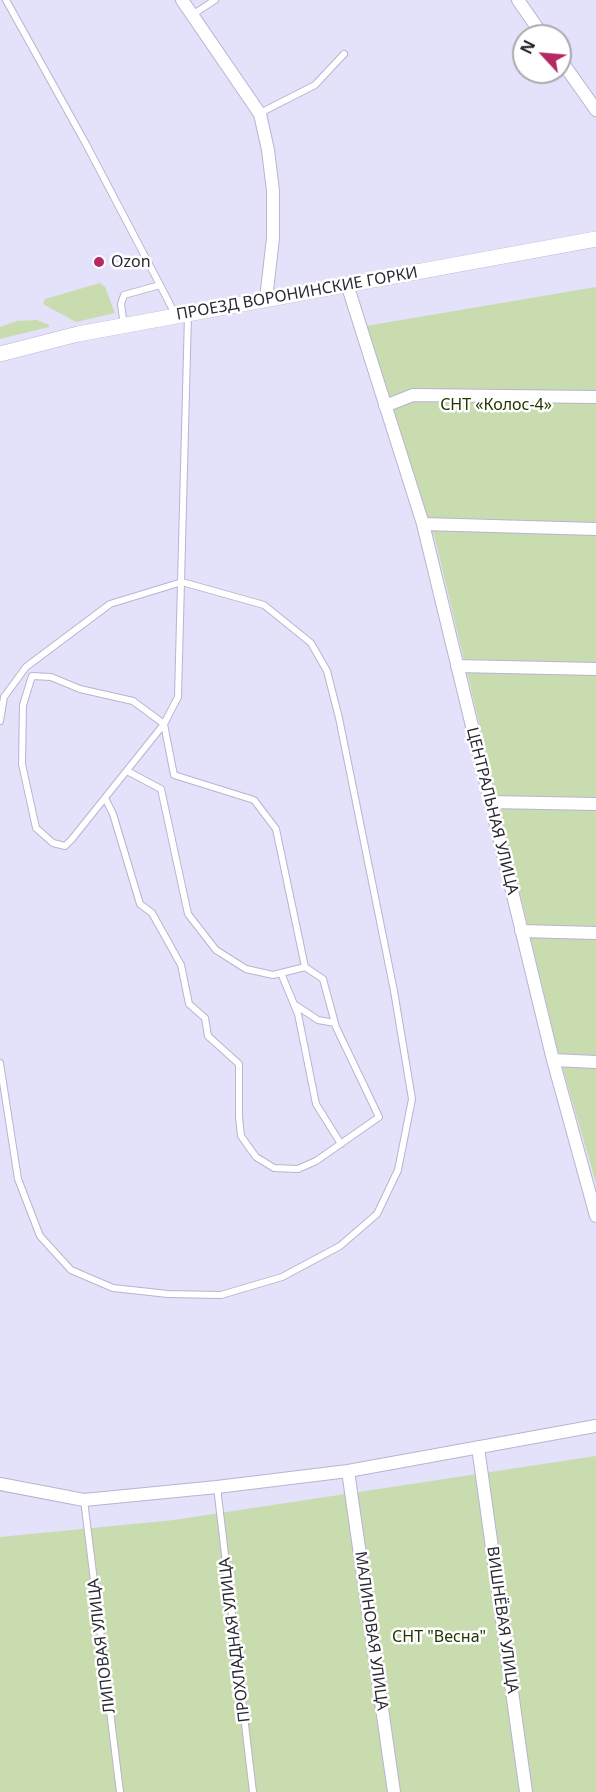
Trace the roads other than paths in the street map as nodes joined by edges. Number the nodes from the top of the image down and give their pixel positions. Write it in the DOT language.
graph roads {
  1 [pos="6,0"];
  2 [pos="182,0"];
  3 [pos="215,0"];
  4 [pos="518,0"];
  5 [pos="192,15"];
  6 [pos="535,24"];
  7 [pos="344,54"];
  8 [pos="572,76"];
  9 [pos="596,110"];
  10 [pos="260,114"];
  11 [pos="596,239"];
  12 [pos="347,284"];
  13 [pos="160,285"];
  14 [pos="266,299"];
  15 [pos="182,315"];
  16 [pos="124,326"];
  17 [pos="0,354"];
  18 [pos="596,397"];
  19 [pos="385,406"];
  20 [pos="423,524"];
  21 [pos="596,529"];
  22 [pos="182,582"];
  23 [pos="457,666"];
  24 [pos="26,667"];
  25 [pos="596,669"];
  26 [pos="32,676"];
  27 [pos="0,721"];
  28 [pos="164,724"];
  29 [pos="127,771"];
  30 [pos="105,798"];
  31 [pos="490,802"];
  32 [pos="596,804"];
  33 [pos="521,931"];
  34 [pos="596,933"];
  35 [pos="305,967"];
  36 [pos="281,973"];
  37 [pos="294,1004"];
  38 [pos="335,1023"];
  39 [pos="553,1060"];
  40 [pos="596,1062"];
  41 [pos="0,1063"];
  42 [pos="341,1144"];
  43 [pos="593,1193"];
  44 [pos="596,1216"];
  45 [pos="596,1426"];
  46 [pos="478,1447"];
  47 [pos="348,1471"];
  48 [pos="0,1484"];
  49 [pos="217,1487"];
  50 [pos="84,1500"];
  51 [pos="120,1792"];
  52 [pos="253,1792"];
  53 [pos="394,1792"];
  54 [pos="526,1792"];
  1 -- 13 [label="lane"];
  2 -- 5 [label="street"];
  3 -- 5 [label="lane"];
  4 -- 6 [label="street"];
  5 -- 10 [label="street"];
  7 -- 10 [label="lane"];
  8 -- 9 [label="street"];
  10 -- 14 [label="street"];
  11 -- 12 [label="street, ПРОЕЗД ВОРОНИНСКИЕ ГОРКИ"];
  12 -- 14 [label="street, ПРОЕЗД ВОРОНИНСКИЕ ГОРКИ"];
  12 -- 19 [label="street, ЦЕНТРАЛЬНАЯ УЛИЦА"];
  13 -- 15 [label="lane"];
  13 -- 16 [label="lane"];
  14 -- 15 [label="street, ПРОЕЗД ВОРОНИНСКИЕ ГОРКИ"];
  15 -- 16 [label="street, ПРОЕЗД ВОРОНИНСКИЕ ГОРКИ"];
  15 -- 22 [label="lane"];
  16 -- 17 [label="street, ПРОЕЗД ВОРОНИНСКИЕ ГОРКИ"];
  18 -- 19 [label="street"];
  19 -- 20 [label="street, ЦЕНТРАЛЬНАЯ УЛИЦА"];
  20 -- 21 [label="street"];
  20 -- 23 [label="street, ЦЕНТРАЛЬНАЯ УЛИЦА"];
  22 -- 24 [label="lane"];
  22 -- 28 [label="lane"];
  22 -- 41 [label="lane"];
  23 -- 25 [label="street"];
  23 -- 31 [label="street, ЦЕНТРАЛЬНАЯ УЛИЦА"];
  24 -- 26 [label="lane"];
  24 -- 27 [label="lane"];
  26 -- 28 [label="lane"];
  26 -- 30 [label="lane"];
  28 -- 29 [label="lane"];
  28 -- 35 [label="lane"];
  29 -- 30 [label="lane"];
  29 -- 36 [label="lane"];
  30 -- 42 [label="lane"];
  31 -- 32 [label="street"];
  31 -- 33 [label="street, ЦЕНТРАЛЬНАЯ УЛИЦА"];
  33 -- 34 [label="street"];
  33 -- 39 [label="street, ЦЕНТРАЛЬНАЯ УЛИЦА"];
  35 -- 36 [label="lane"];
  35 -- 38 [label="lane"];
  36 -- 37 [label="lane"];
  37 -- 38 [label="lane"];
  37 -- 42 [label="lane"];
  38 -- 42 [label="lane"];
  39 -- 40 [label="street"];
  39 -- 43 [label="street, ЦЕНТРАЛЬНАЯ УЛИЦА"];
  43 -- 44 [label="street, ЦЕНТРАЛЬНАЯ УЛИЦА"];
  45 -- 46 [label="street"];
  46 -- 47 [label="street"];
  46 -- 54 [label="street, ВИШНЁВАЯ УЛИЦА"];
  47 -- 49 [label="street"];
  47 -- 53 [label="street, МАЛИНОВАЯ УЛИЦА"];
  48 -- 50 [label="street"];
  49 -- 50 [label="street"];
  49 -- 52 [label="lane, ПРОХЛАДНАЯ УЛИЦА"];
  50 -- 51 [label="lane, ЛИПОВАЯ УЛИЦА"];
}
